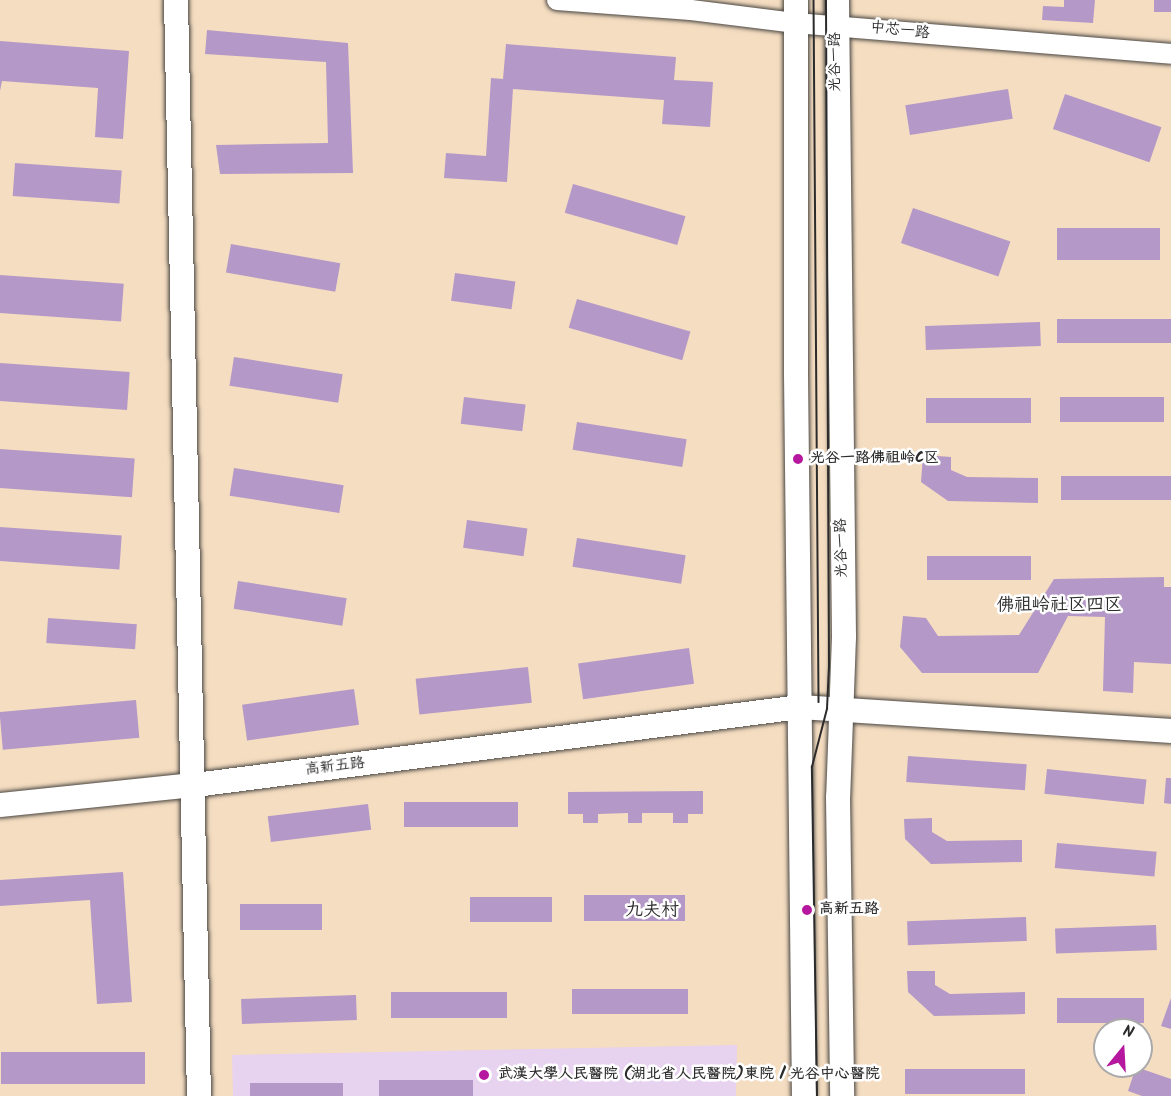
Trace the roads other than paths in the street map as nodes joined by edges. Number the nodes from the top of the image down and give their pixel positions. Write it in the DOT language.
graph roads {
  1 [pos="176,0"];
  2 [pos="187,0"];
  3 [pos="557,0"];
  4 [pos="837,0"];
  5 [pos="796,12"];
  6 [pos="836,24"];
  7 [pos="1171,54"];
  8 [pos="800,707"];
  9 [pos="841,709"];
  10 [pos="1171,731"];
  11 [pos="198,785"];
  12 [pos="0,805"];
  13 [pos="199,1096"];
  14 [pos="209,1096"];
  15 [pos="804,1096"];
  16 [pos="842,1096"];
  1 -- 11 [label="main road"];
  2 -- 11 [label="main road"];
  3 -- 5 [label="street, 中芯一路"];
  4 -- 6 [label="main road, 光谷一路"];
  5 -- 6 [label="street, 中芯一路"];
  5 -- 8 [label="main road"];
  6 -- 7 [label="street, 中芯一路"];
  6 -- 9 [label="main road, 光谷一路"];
  8 -- 9 [label="main road, 高新五路"];
  8 -- 11 [label="main road, 高新五路"];
  8 -- 15 [label="main road"];
  9 -- 10 [label="main road, 高新五路"];
  9 -- 16 [label="main road, 光谷一路"];
  11 -- 12 [label="main road, 高新五路"];
  11 -- 13 [label="main road"];
  11 -- 14 [label="main road"];
}
